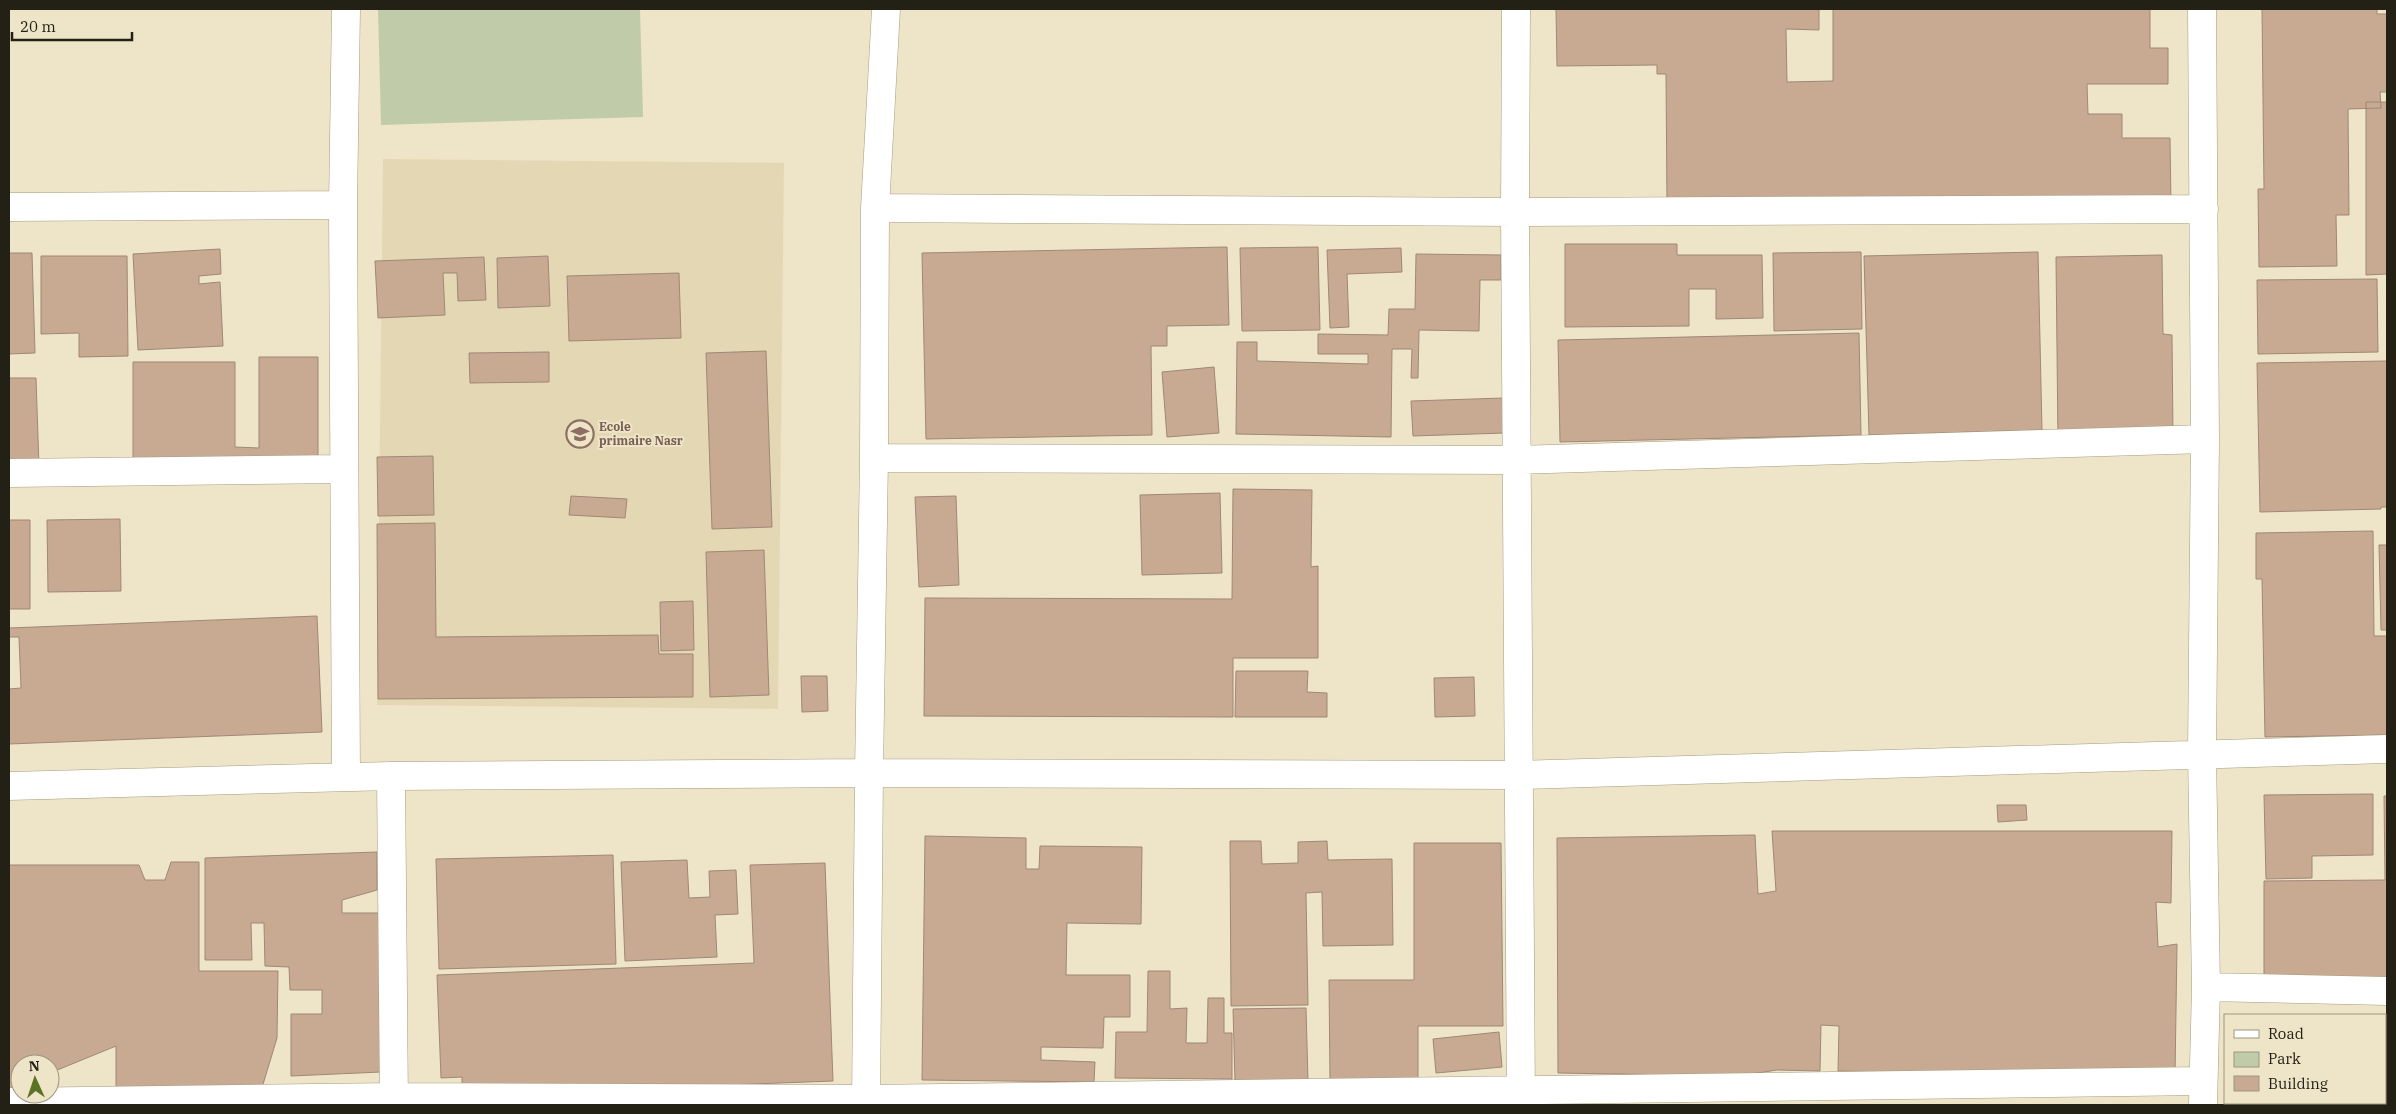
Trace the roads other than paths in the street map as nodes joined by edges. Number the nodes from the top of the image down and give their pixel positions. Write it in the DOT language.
graph roads {
  1 [pos="346,9"];
  2 [pos="886,9"];
  3 [pos="1516,9"];
  4 [pos="2202,9"];
  5 [pos="343,205"];
  6 [pos="9,207"];
  7 [pos="875,208"];
  8 [pos="2204,209"];
  9 [pos="1515,212"];
  10 [pos="2205,439"];
  11 [pos="874,458"];
  12 [pos="1518,460"];
  13 [pos="344,469"];
  14 [pos="9,473"];
  15 [pos="2387,749"];
  16 [pos="2202,754"];
  17 [pos="869,773"];
  18 [pos="1520,775"];
  19 [pos="346,776"];
  20 [pos="391,776"];
  21 [pos="9,786"];
  22 [pos="2206,987"];
  23 [pos="2387,991"];
  24 [pos="2203,1093"];
  25 [pos="1521,1097"];
  26 [pos="394,1101"];
  27 [pos="9,1102"];
  28 [pos="866,1102"];
  1 -- 5 [label="street"];
  2 -- 7 [label="street"];
  3 -- 9 [label="street"];
  4 -- 8 [label="street"];
  5 -- 6 [label="street"];
  5 -- 13 [label="street"];
  7 -- 9 [label="street"];
  7 -- 11 [label="street"];
  8 -- 9 [label="street"];
  8 -- 10 [label="street"];
  9 -- 12 [label="street"];
  10 -- 12 [label="street"];
  10 -- 16 [label="street"];
  11 -- 12 [label="street"];
  11 -- 17 [label="street"];
  12 -- 18 [label="street"];
  13 -- 14 [label="street"];
  13 -- 19 [label="street"];
  15 -- 16 [label="street"];
  16 -- 18 [label="street"];
  16 -- 22 [label="street"];
  17 -- 18 [label="street"];
  17 -- 20 [label="street"];
  17 -- 28 [label="street"];
  18 -- 25 [label="street"];
  19 -- 20 [label="street"];
  19 -- 21 [label="street"];
  20 -- 26 [label="street"];
  22 -- 23 [label="street"];
  22 -- 24 [label="street"];
  24 -- 25 [label="street"];
  25 -- 28 [label="street"];
  26 -- 27 [label="street"];
  26 -- 28 [label="street"];
}
